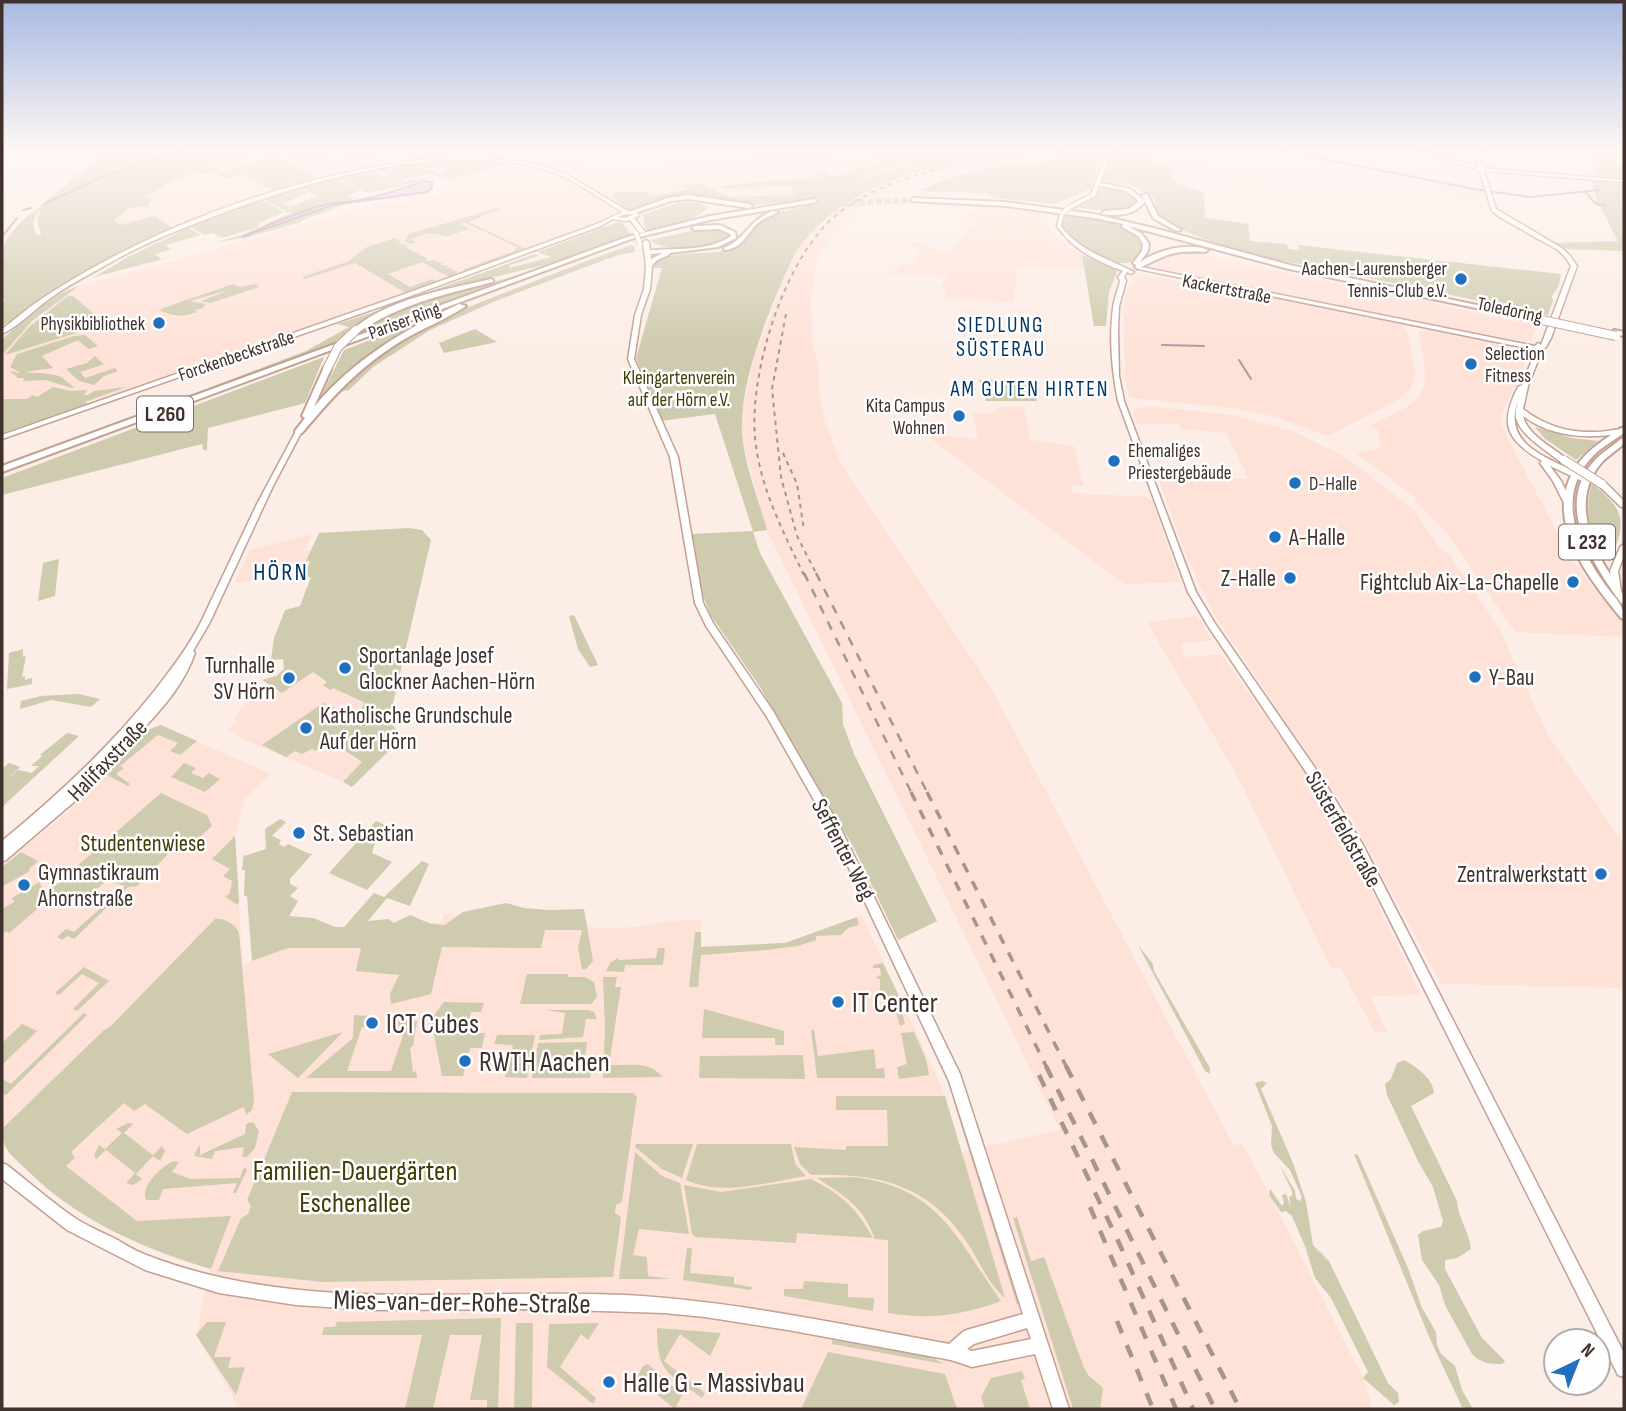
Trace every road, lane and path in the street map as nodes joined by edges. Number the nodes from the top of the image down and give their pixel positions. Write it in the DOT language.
graph roads {
  1 [pos="211,217"];
  2 [pos="623,217"];
  3 [pos="627,217"];
  4 [pos="698,217"];
  5 [pos="717,217"];
  6 [pos="730,217"];
  7 [pos="761,217"];
  8 [pos="1064,217"];
  9 [pos="1096,217"];
  10 [pos="1098,217"];
  11 [pos="1109,217"];
  12 [pos="1155,217"];
  13 [pos="1503,217"];
  14 [pos="1202,240"];
  15 [pos="630,241"];
  16 [pos="645,249"];
  17 [pos="671,253"];
  18 [pos="562,261"];
  19 [pos="1267,262"];
  20 [pos="649,266"];
  21 [pos="1132,269"];
  22 [pos="527,279"];
  23 [pos="643,300"];
  24 [pos="1520,313"];
  25 [pos="2,332"];
  26 [pos="1620,335"];
  27 [pos="1539,350"];
  28 [pos="1525,386"];
  29 [pos="1519,410"];
  30 [pos="1623,430"];
  31 [pos="299,431"];
  32 [pos="2,438"];
  33 [pos="1624,441"];
  34 [pos="1540,457"];
  35 [pos="2,468"];
  36 [pos="1574,475"];
  37 [pos="2,476"];
  38 [pos="1585,479"];
  39 [pos="1567,501"];
  40 [pos="1624,505"];
  41 [pos="1624,547"];
  42 [pos="1617,591"];
  43 [pos="1624,601"];
  44 [pos="1624,616"];
  45 [pos="192,646"];
  46 [pos="2,847"];
  47 [pos="2,858"];
  48 [pos="2,1170"];
  49 [pos="1033,1319"];
  50 [pos="1041,1345"];
  51 [pos="951,1352"];
  52 [pos="1624,1369"];
  53 [pos="1061,1409"];
  1 -- 25 [label="street, Seffenter Weg"];
  2 -- 32 [label="street, Forckenbeckstraße"];
  3 -- 16 [label="street, Seffenter Weg, bridge"];
  4 -- 15 [label="highway"];
  5 -- 15 [label="highway, Pariser Ring / L 260"];
  6 -- 15 [label="highway, Pariser Ring / L 260"];
  7 -- 17 [label="highway, Pariser Ring / L 260"];
  8 -- 21 [label="street"];
  9 -- 21 [label="highway"];
  10 -- 19 [label="highway, Toledoring"];
  11 -- 14 [label="highway, Toledoring"];
  12 -- 14 [label="highway"];
  13 -- 27 [label="street"];
  14 -- 24 [label="highway, Toledoring"];
  15 -- 16 [label="highway"];
  15 -- 18 [label="highway, Pariser Ring / L 260"];
  15 -- 22 [label="highway, Pariser Ring / L 260"];
  16 -- 17 [label="highway"];
  16 -- 20 [label="street, Seffenter Weg"];
  16 -- 23 [label="street, Seffenter Weg"];
  17 -- 20 [label="highway"];
  18 -- 31 [label="highway, bridge"];
  18 -- 35 [label="highway, Pariser Ring / L 260"];
  19 -- 21 [label="highway"];
  19 -- 24 [label="highway, Toledoring"];
  20 -- 23 [label="street, Seffenter Weg"];
  21 -- 27 [label="street, Kackertstraße"];
  21 -- 52 [label="street, Süsterfeldstraße"];
  22 -- 31 [label="highway"];
  22 -- 37 [label="highway, Pariser Ring / L 260"];
  23 -- 49 [label="street, Seffenter Weg"];
  24 -- 26 [label="highway, Toledoring, bridge"];
  27 -- 28 [label="street"];
  28 -- 29 [label="street"];
  28 -- 34 [label="street"];
  29 -- 30 [label="street"];
  29 -- 40 [label="street, bridge"];
  30 -- 36 [label="main road, L 232"];
  31 -- 45 [label="street, Halifaxstraße"];
  33 -- 38 [label="main road"];
  34 -- 36 [label="street"];
  34 -- 39 [label="street"];
  36 -- 38 [label="street"];
  36 -- 39 [label="main road, L 232"];
  38 -- 42 [label="main road, L 232"];
  39 -- 44 [label="main road, L 232"];
  41 -- 42 [label="street"];
  42 -- 43 [label="main road, L 232"];
  45 -- 46 [label="street, Halifaxstraße"];
  45 -- 47 [label="street, Halifaxstraße"];
  48 -- 51 [label="street, Mies-van-der-Rohe-Straße"];
  49 -- 50 [label="street, Seffenter Weg"];
  49 -- 51 [label="street"];
  50 -- 51 [label="street, Mies-van-der-Rohe-Straße"];
  50 -- 53 [label="street, Seffenter Weg"];
}
